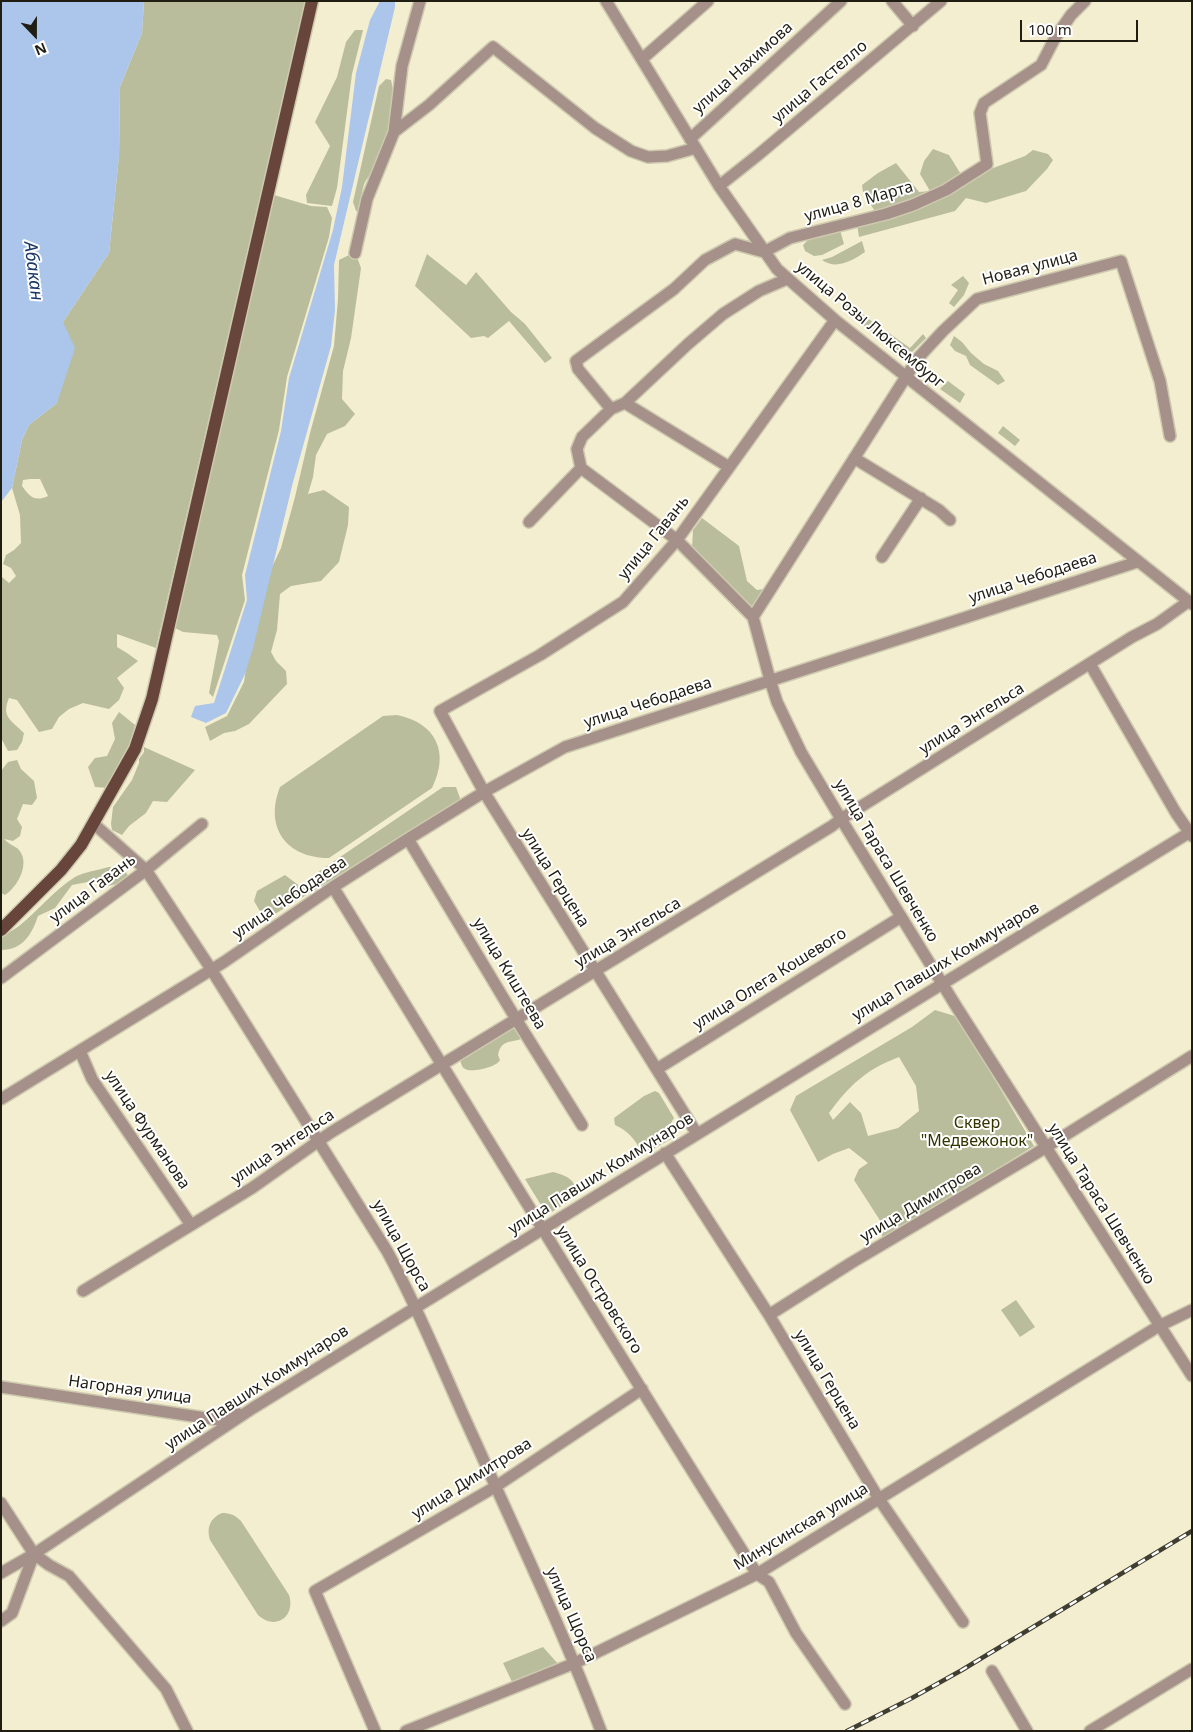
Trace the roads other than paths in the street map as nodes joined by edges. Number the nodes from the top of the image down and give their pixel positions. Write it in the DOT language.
graph roads {
  1 [pos="312,1"];
  2 [pos="420,1"];
  3 [pos="606,1"];
  4 [pos="708,1"];
  5 [pos="841,1"];
  6 [pos="892,1"];
  7 [pos="941,1"];
  8 [pos="1085,1"];
  9 [pos="913,26"];
  10 [pos="642,59"];
  11 [pos="394,132"];
  12 [pos="693,143"];
  13 [pos="719,186"];
  14 [pos="764,252"];
  15 [pos="355,253"];
  16 [pos="787,279"];
  17 [pos="835,320"];
  18 [pos="906,376"];
  19 [pos="625,403"];
  20 [pos="611,409"];
  21 [pos="1170,436"];
  22 [pos="854,458"];
  23 [pos="728,467"];
  24 [pos="581,468"];
  25 [pos="921,498"];
  26 [pos="950,520"];
  27 [pos="529,522"];
  28 [pos="677,540"];
  29 [pos="882,557"];
  30 [pos="1138,562"];
  31 [pos="1190,602"];
  32 [pos="753,617"];
  33 [pos="1090,664"];
  34 [pos="770,680"];
  35 [pos="440,711"];
  36 [pos="484,792"];
  37 [pos="841,819"];
  38 [pos="94,824"];
  39 [pos="202,824"];
  40 [pos="1191,833"];
  41 [pos="408,839"];
  42 [pos="146,870"];
  43 [pos="333,887"];
  44 [pos="901,917"];
  45 [pos="1,930"];
  46 [pos="211,969"];
  47 [pos="595,972"];
  48 [pos="1,978"];
  49 [pos="942,984"];
  50 [pos="516,1019"];
  51 [pos="80,1051"];
  52 [pos="1192,1056"];
  53 [pos="443,1066"];
  54 [pos="657,1069"];
  55 [pos="1,1099"];
  56 [pos="582,1125"];
  57 [pos="697,1134"];
  58 [pos="319,1140"];
  59 [pos="1046,1146"];
  60 [pos="665,1153"];
  61 [pos="191,1226"];
  62 [pos="542,1229"];
  63 [pos="83,1291"];
  64 [pos="416,1307"];
  65 [pos="1192,1310"];
  66 [pos="769,1315"];
  67 [pos="1159,1326"];
  68 [pos="1192,1376"];
  69 [pos="1,1387"];
  70 [pos="642,1389"];
  71 [pos="253,1408"];
  72 [pos="495,1487"];
  73 [pos="879,1499"];
  74 [pos="1,1503"];
  75 [pos="34,1554"];
  76 [pos="1,1572"];
  77 [pos="756,1574"];
  78 [pos="1,1621"];
  79 [pos="963,1622"];
  80 [pos="575,1663"];
  81 [pos="1192,1669"];
  82 [pos="992,1671"];
  83 [pos="845,1704"];
  84 [pos="187,1731"];
  85 [pos="375,1731"];
  86 [pos="406,1731"];
  87 [pos="602,1731"];
  88 [pos="1027,1731"];
  89 [pos="1090,1731"];
  1 -- 38 [label="main road"];
  2 -- 11 [label="street"];
  3 -- 10 [label="street, улица Розы Люксембург"];
  4 -- 10 [label="street"];
  5 -- 12 [label="street, улица Нахимова"];
  6 -- 9 [label="street"];
  7 -- 9 [label="street, улица Гастелло"];
  8 -- 14 [label="street, улица 8 Марта"];
  9 -- 13 [label="street, улица Гастелло"];
  10 -- 12 [label="street, улица Розы Люксембург"];
  11 -- 12 [label="street"];
  11 -- 15 [label="street"];
  12 -- 13 [label="street, улица Розы Люксембург"];
  13 -- 14 [label="street, улица Розы Люксембург"];
  14 -- 16 [label="street, улица Розы Люксембург"];
  14 -- 20 [label="street"];
  16 -- 17 [label="street, улица Розы Люксембург"];
  16 -- 19 [label="street"];
  17 -- 18 [label="street, улица Розы Люксембург"];
  17 -- 23 [label="street, улица Гавань"];
  18 -- 21 [label="street, Новая улица"];
  18 -- 22 [label="street, Новая улица"];
  18 -- 30 [label="street, улица Розы Люксембург"];
  19 -- 20 [label="street"];
  19 -- 23 [label="street"];
  20 -- 24 [label="street"];
  22 -- 25 [label="street"];
  22 -- 32 [label="street, Новая улица"];
  23 -- 28 [label="street, улица Гавань"];
  24 -- 27 [label="street"];
  24 -- 28 [label="street, улица Тараса Шевченко"];
  25 -- 26 [label="street"];
  25 -- 29 [label="street"];
  28 -- 32 [label="street, улица Тараса Шевченко"];
  28 -- 35 [label="street, улица Гавань"];
  30 -- 31 [label="street, улица Розы Люксембург"];
  30 -- 34 [label="street, улица Чебодаева"];
  31 -- 33 [label="street, улица Энгельса"];
  32 -- 34 [label="street, улица Тараса Шевченко"];
  33 -- 37 [label="street, улица Энгельса"];
  33 -- 40 [label="street"];
  34 -- 36 [label="street, улица Чебодаева"];
  34 -- 37 [label="street, улица Тараса Шевченко"];
  35 -- 36 [label="street, улица Герцена"];
  36 -- 41 [label="street, улица Чебодаева"];
  36 -- 47 [label="street, улица Герцена"];
  37 -- 44 [label="street, улица Тараса Шевченко"];
  37 -- 47 [label="street, улица Энгельса"];
  38 -- 42 [label="street, улица Щорса"];
  38 -- 45 [label="main road"];
  39 -- 42 [label="street, улица Гавань"];
  40 -- 49 [label="street, улица Павших Коммунаров"];
  41 -- 43 [label="street, улица Чебодаева"];
  41 -- 50 [label="street, улица Киштеева"];
  42 -- 46 [label="street, улица Щорса"];
  42 -- 48 [label="street, улица Гавань"];
  43 -- 46 [label="street, улица Чебодаева"];
  43 -- 53 [label="street, улица Островского"];
  44 -- 49 [label="street, улица Тараса Шевченко"];
  44 -- 54 [label="street, улица Олега Кошевого"];
  46 -- 51 [label="street, улица Чебодаева"];
  46 -- 58 [label="street, улица Щорса"];
  47 -- 50 [label="street, улица Энгельса"];
  47 -- 54 [label="street, улица Герцена"];
  49 -- 57 [label="street, улица Павших Коммунаров"];
  49 -- 59 [label="street, улица Тараса Шевченко"];
  50 -- 53 [label="street, улица Энгельса"];
  50 -- 56 [label="street, улица Киштеева"];
  51 -- 55 [label="street, улица Чебодаева"];
  51 -- 61 [label="street, улица Фурманова"];
  52 -- 59 [label="street, улица Димитрова"];
  53 -- 58 [label="street, улица Энгельса"];
  53 -- 62 [label="street, улица Островского"];
  54 -- 57 [label="street, улица Герцена"];
  57 -- 60 [label="street, улица Павших Коммунаров"];
  58 -- 61 [label="street, улица Энгельса"];
  58 -- 64 [label="street, улица Щорса"];
  59 -- 66 [label="street, улица Димитрова"];
  59 -- 67 [label="street, улица Тараса Шевченко"];
  60 -- 62 [label="street, улица Павших Коммунаров"];
  60 -- 66 [label="street, улица Герцена"];
  61 -- 63 [label="street, улица Энгельса"];
  62 -- 64 [label="street, улица Павших Коммунаров"];
  62 -- 70 [label="street, улица Островского"];
  64 -- 71 [label="street, улица Павших Коммунаров"];
  64 -- 72 [label="street, улица Щорса"];
  65 -- 67 [label="street, Минусинская улица"];
  66 -- 73 [label="street, улица Герцена"];
  67 -- 68 [label="street, улица Тараса Шевченко"];
  67 -- 73 [label="street, Минусинская улица"];
  69 -- 71 [label="street, Нагорная улица"];
  70 -- 72 [label="street, улица Димитрова"];
  70 -- 77 [label="street, улица Островского"];
  71 -- 75 [label="street, улица Павших Коммунаров"];
  72 -- 80 [label="street, улица Щорса"];
  72 -- 85 [label="street, улица Димитрова"];
  73 -- 77 [label="street, Минусинская улица"];
  73 -- 79 [label="street, улица Герцена"];
  74 -- 75 [label="street"];
  75 -- 76 [label="street, улица Павших Коммунаров"];
  75 -- 78 [label="street"];
  75 -- 84 [label="street"];
  77 -- 80 [label="street, Минусинская улица"];
  77 -- 83 [label="street, улица Островского"];
  80 -- 86 [label="street, Минусинская улица"];
  80 -- 87 [label="street, улица Щорса"];
  81 -- 89 [label="street"];
  82 -- 88 [label="street"];
}
